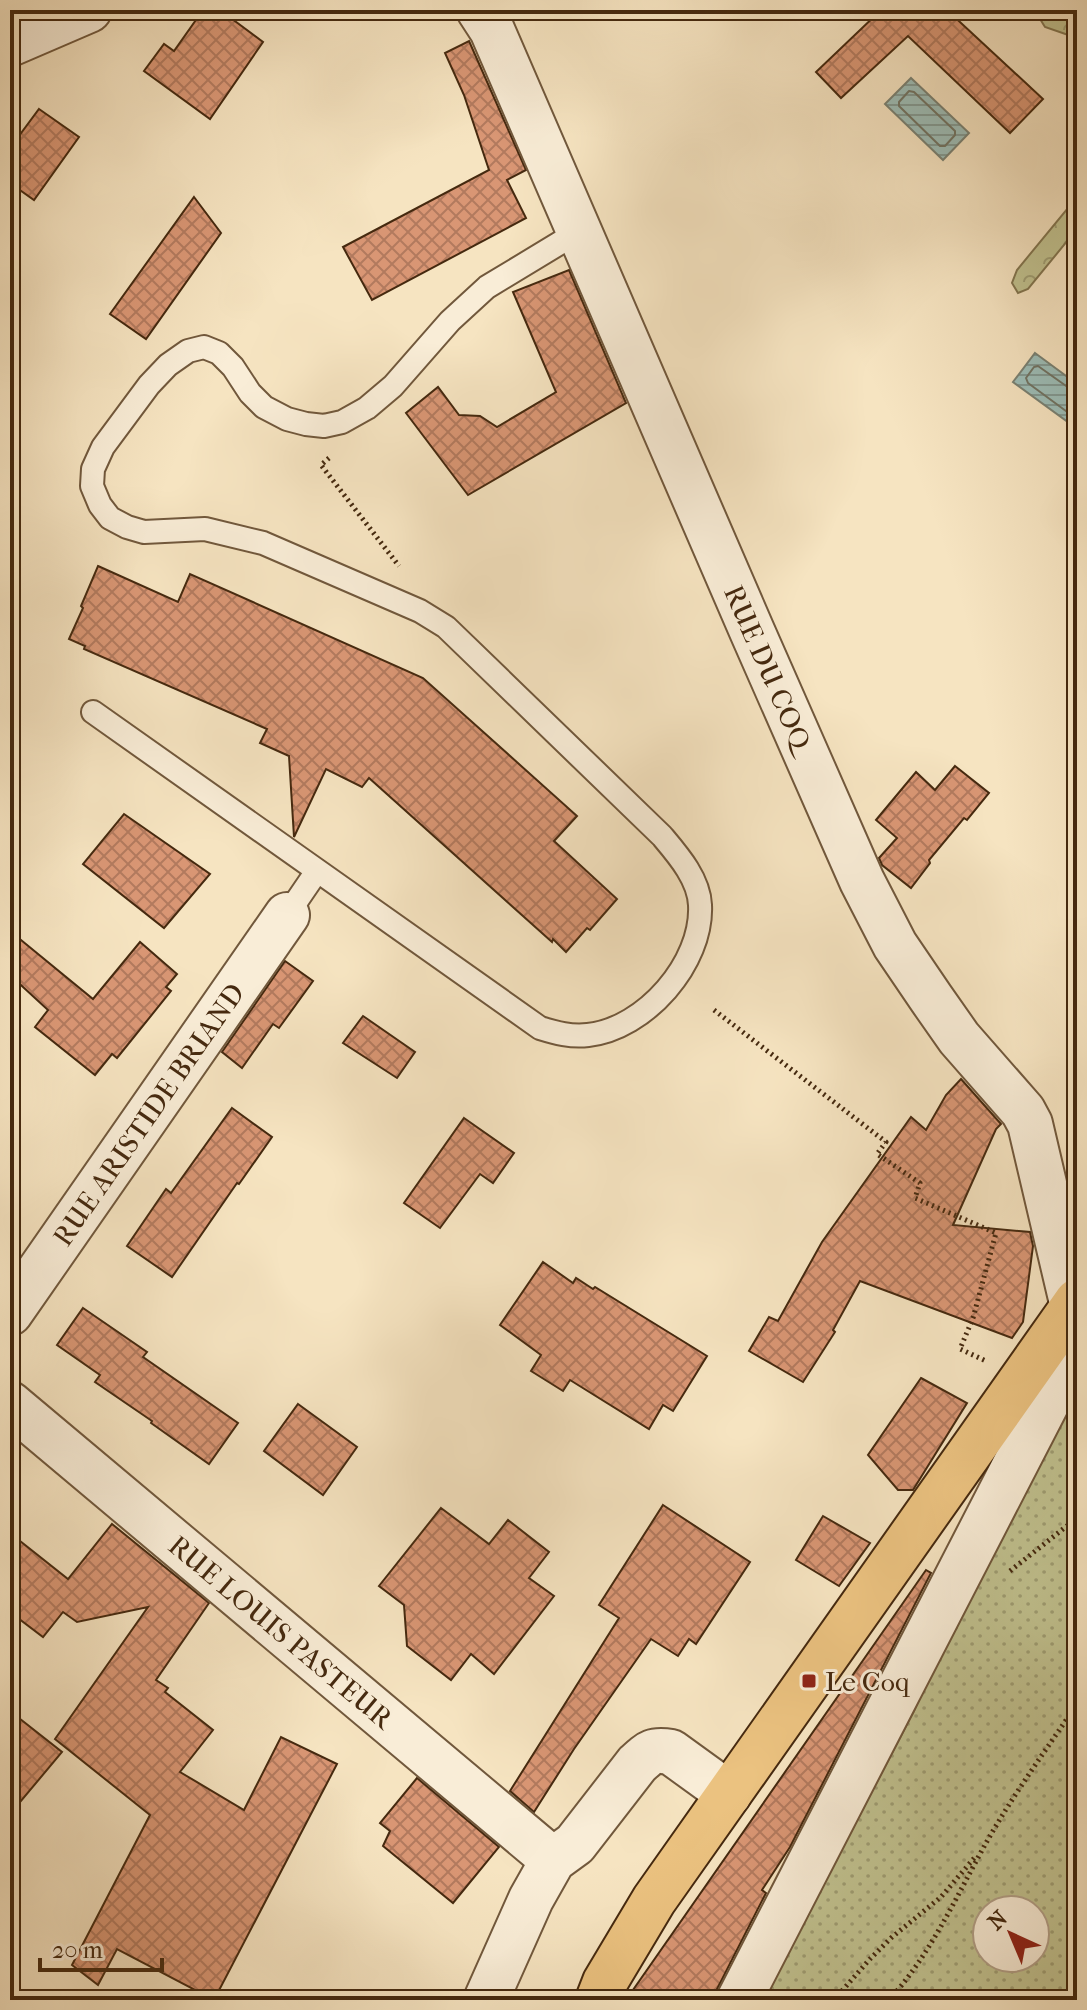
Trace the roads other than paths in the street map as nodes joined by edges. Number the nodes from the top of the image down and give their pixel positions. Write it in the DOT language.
graph roads {
  1 [pos="89,10"];
  2 [pos="479,10"];
  3 [pos="10,44"];
  4 [pos="578,232"];
  5 [pos="93,712"];
  6 [pos="317,871"];
  7 [pos="287,915"];
  8 [pos="1075,1304"];
  9 [pos="10,1313"];
  10 [pos="10,1404"];
  11 [pos="729,1794"];
  12 [pos="553,1860"];
  13 [pos="486,2000"];
  14 [pos="598,2000"];
  15 [pos="739,2000"];
  1 -- 3 [label="street"];
  2 -- 4 [label="street, RUE DU COQ"];
  4 -- 6 [label="lane"];
  4 -- 8 [label="street, RUE DU COQ"];
  5 -- 6 [label="lane"];
  6 -- 7 [label="lane"];
  7 -- 9 [label="street, RUE ARISTIDE BRIAND"];
  8 -- 11 [label="main road"];
  8 -- 15 [label="street"];
  10 -- 12 [label="street, RUE LOUIS PASTEUR"];
  11 -- 12 [label="street"];
  11 -- 14 [label="main road"];
  12 -- 13 [label="street"];
}
